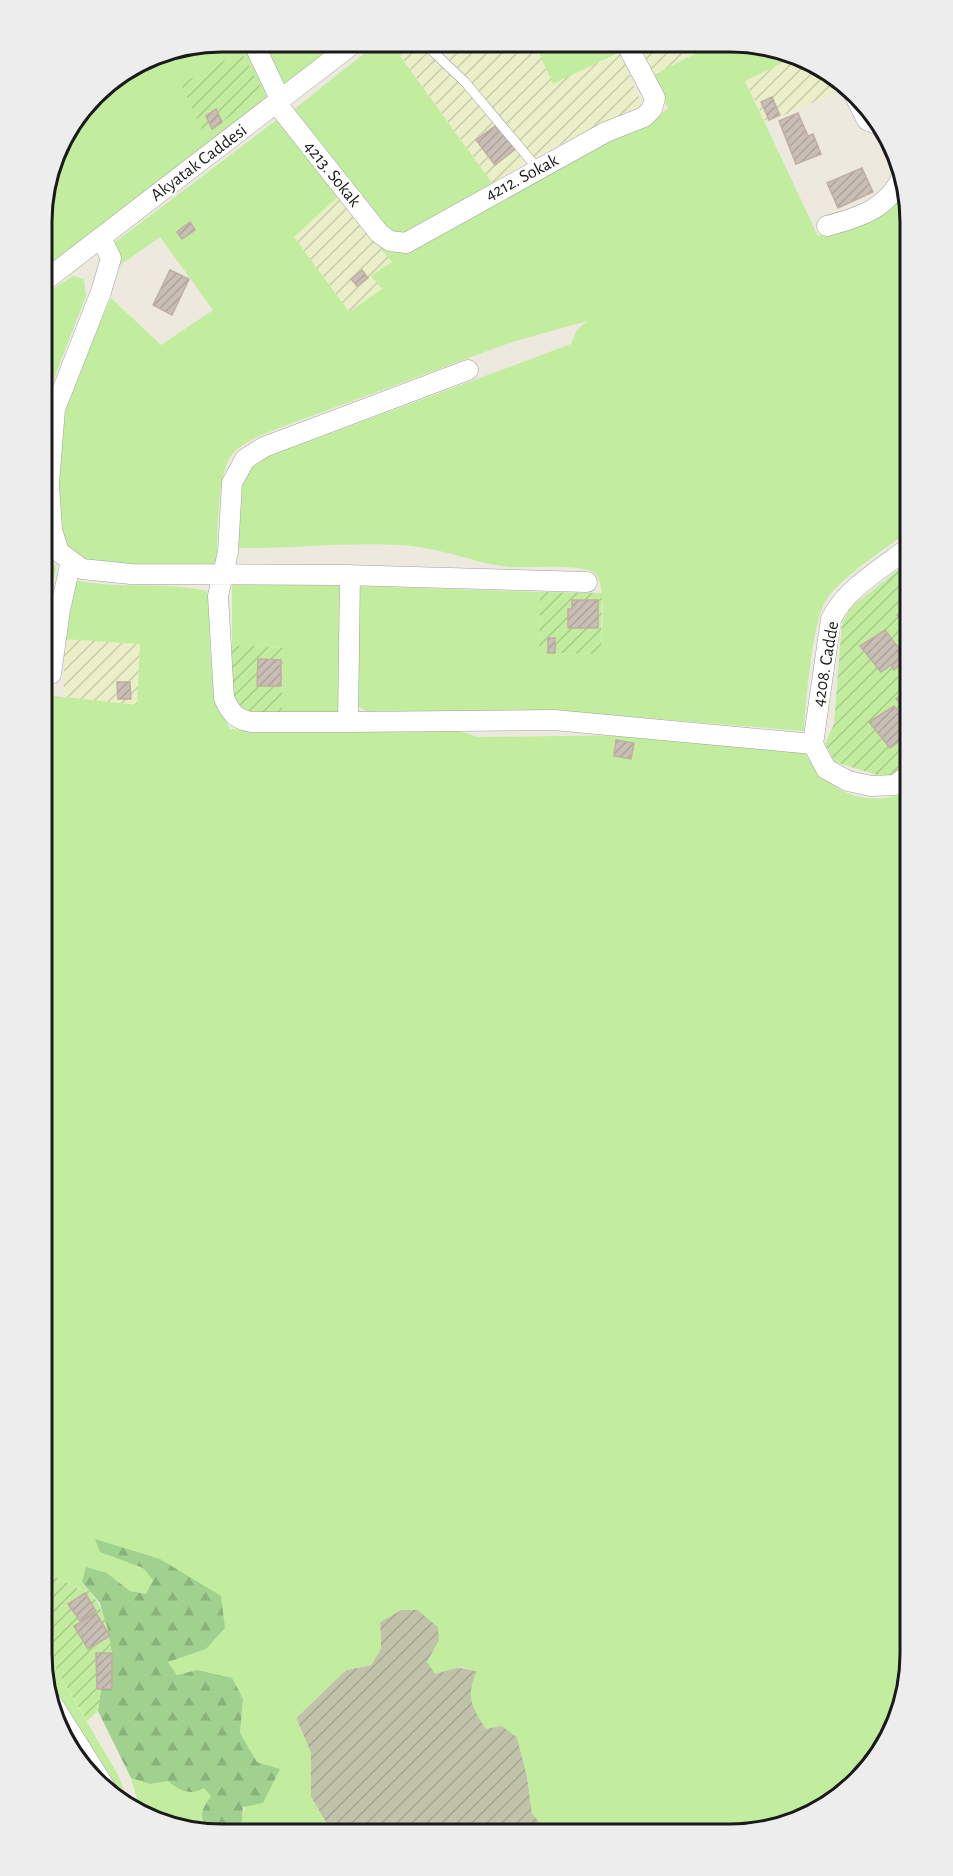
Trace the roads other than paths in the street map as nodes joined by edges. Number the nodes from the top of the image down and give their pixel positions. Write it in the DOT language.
graph roads {
  1 [pos="631,52"];
  2 [pos="258,53"];
  3 [pos="342,53"];
  4 [pos="434,53"];
  5 [pos="279,103"];
  6 [pos="538,169"];
  7 [pos="896,186"];
  8 [pos="827,226"];
  9 [pos="101,238"];
  10 [pos="390,241"];
  11 [pos="53,274"];
  12 [pos="468,370"];
  13 [pos="53,437"];
  14 [pos="53,532"];
  15 [pos="900,555"];
  16 [pos="71,561"];
  17 [pos="222,575"];
  18 [pos="350,575"];
  19 [pos="586,582"];
  20 [pos="53,662"];
  21 [pos="348,722"];
  22 [pos="813,744"];
  23 [pos="900,781"];
  1 -- 6 [label="street, 4212. Sokak"];
  2 -- 5 [label="street, 4213. Sokak"];
  3 -- 5 [label="street, Akyatak Caddesi"];
  4 -- 6 [label="lane"];
  5 -- 9 [label="street, Akyatak Caddesi"];
  5 -- 10 [label="street, 4213. Sokak"];
  6 -- 10 [label="street, 4212. Sokak"];
  7 -- 8 [label="street"];
  9 -- 11 [label="street, Akyatak Caddesi"];
  9 -- 13 [label="street"];
  12 -- 17 [label="street"];
  14 -- 16 [label="street"];
  15 -- 22 [label="street, 4208. Cadde"];
  16 -- 17 [label="street"];
  16 -- 20 [label="street"];
  17 -- 18 [label="street"];
  17 -- 21 [label="street"];
  18 -- 19 [label="street"];
  18 -- 21 [label="street"];
  21 -- 22 [label="street"];
  22 -- 23 [label="street"];
}
